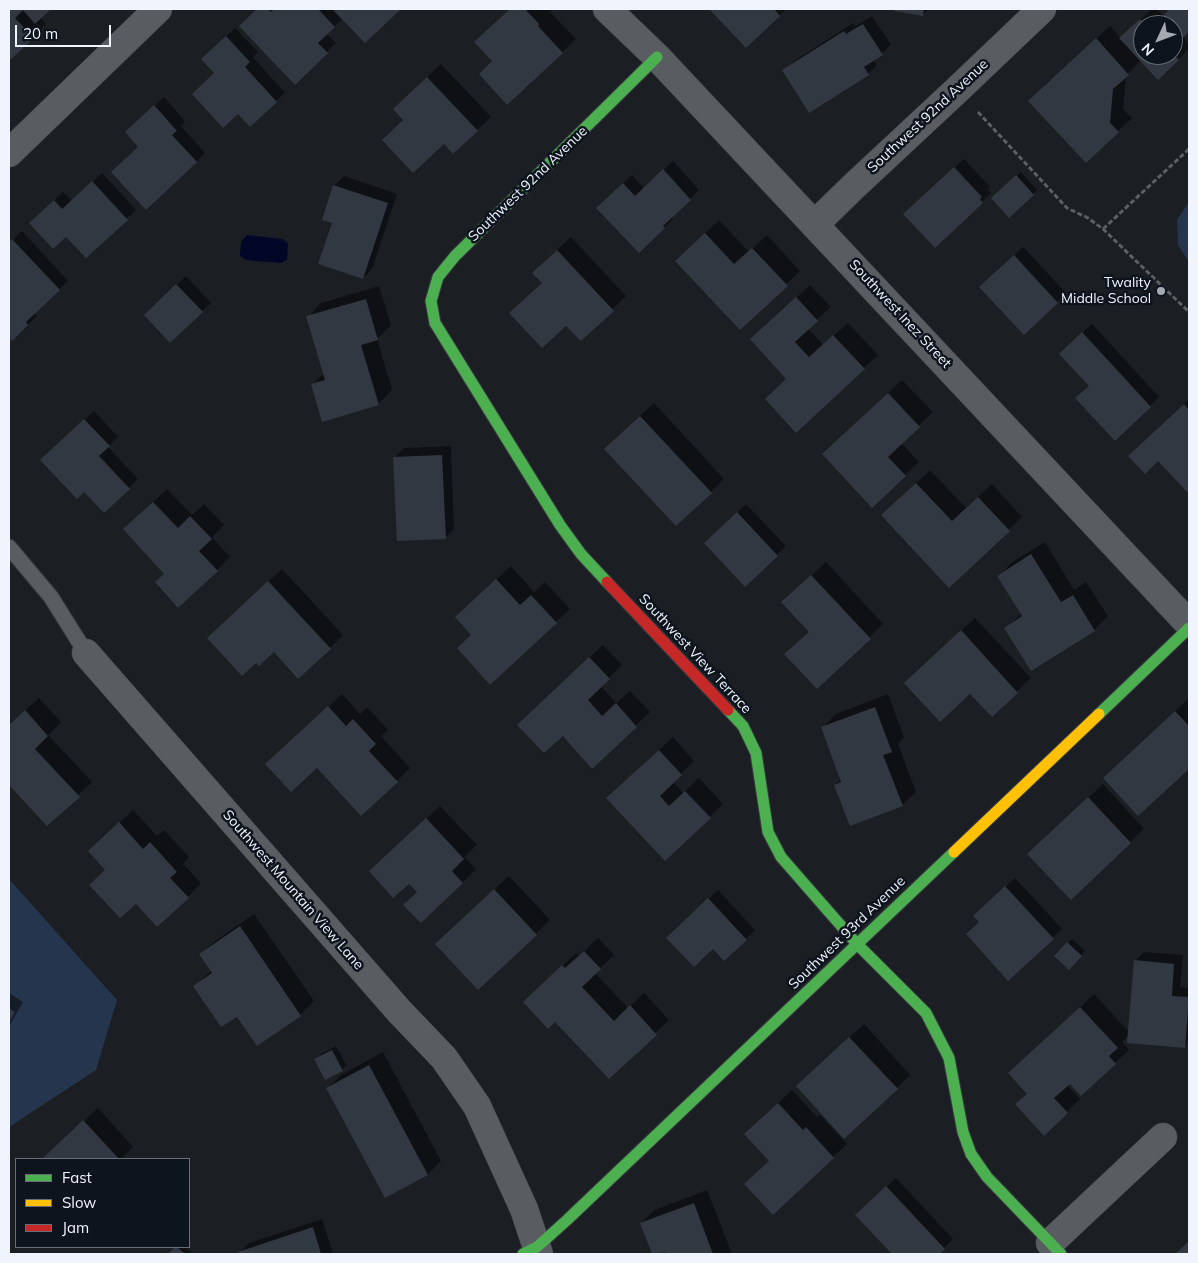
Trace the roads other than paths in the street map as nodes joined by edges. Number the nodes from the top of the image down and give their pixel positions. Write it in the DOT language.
graph roads {
  1 [pos="158,9"];
  2 [pos="607,9"];
  3 [pos="1042,9"];
  4 [pos="657,57"];
  5 [pos="9,153"];
  6 [pos="815,224"];
  7 [pos="443,270"];
  8 [pos="9,547"];
  9 [pos="1189,624"];
  10 [pos="1189,628"];
  11 [pos="86,653"];
  12 [pos="857,944"];
  13 [pos="1164,1138"];
  14 [pos="1055,1249"];
  15 [pos="533,1252"];
  1 -- 5 [label="street"];
  2 -- 4 [label="street, Southwest Inez Street"];
  3 -- 6 [label="street, Southwest 92nd Avenue"];
  4 -- 6 [label="street, Southwest Inez Street"];
  4 -- 7 [label="street, Southwest 92nd Avenue"];
  6 -- 9 [label="street, Southwest Inez Street"];
  7 -- 12 [label="street, Southwest View Terrace"];
  8 -- 11 [label="lane, Southwest Mountain View Lane"];
  10 -- 12 [label="street, Southwest 93rd Avenue"];
  11 -- 15 [label="street, Southwest Mountain View Lane"];
  12 -- 14 [label="street, Southwest View Terrace"];
  12 -- 15 [label="street, Southwest 93rd Avenue"];
  13 -- 14 [label="street"];
}
